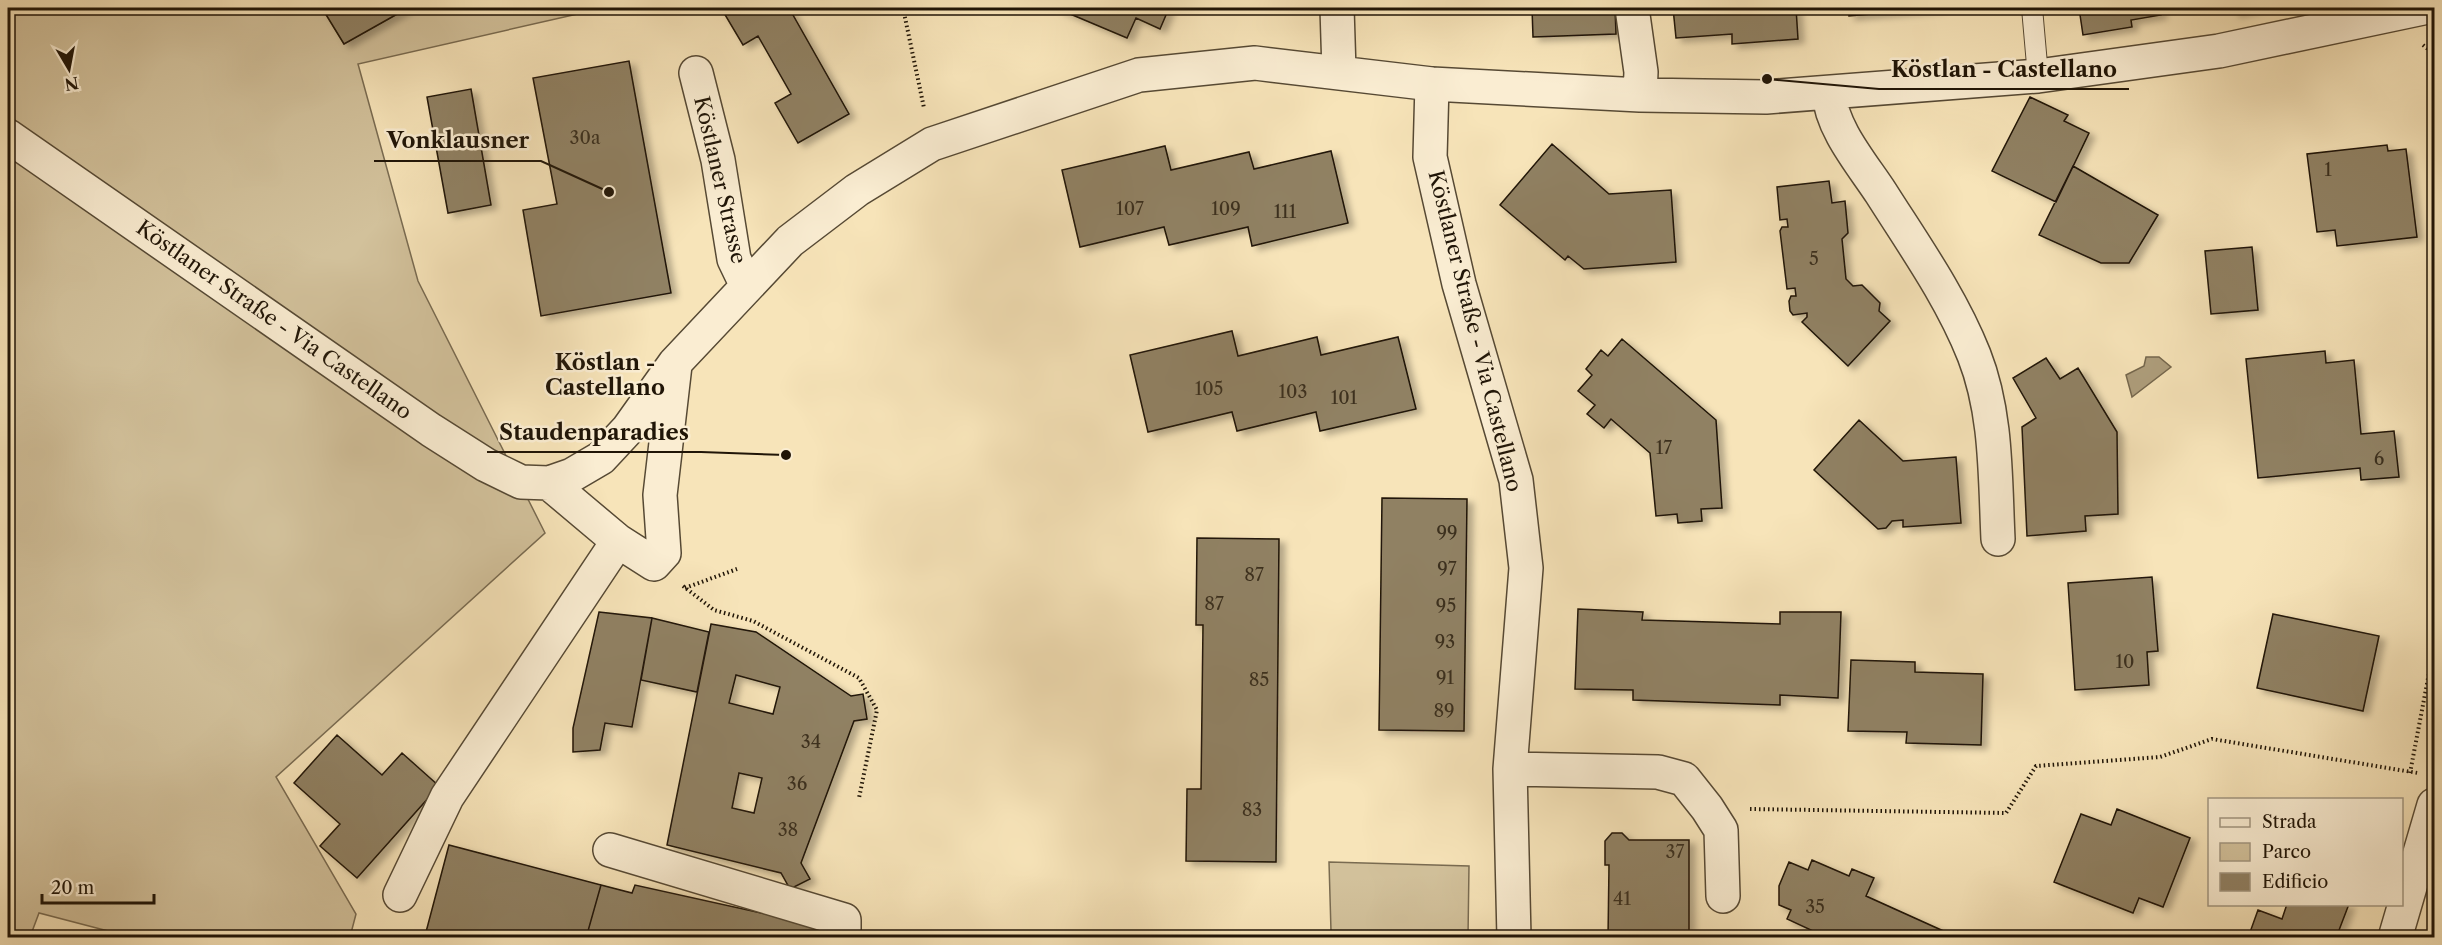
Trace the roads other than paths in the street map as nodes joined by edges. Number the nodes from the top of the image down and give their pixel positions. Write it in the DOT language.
graph roads {
  1 [pos="1337,8"];
  2 [pos="1632,8"];
  3 [pos="2032,8"];
  4 [pos="2423,8"];
  5 [pos="1339,71"];
  6 [pos="696,73"];
  7 [pos="2038,76"];
  8 [pos="1432,84"];
  9 [pos="1829,93"];
  10 [pos="1640,95"];
  11 [pos="8,136"];
  12 [pos="747,286"];
  13 [pos="675,363"];
  14 [pos="549,483"];
  15 [pos="1998,539"];
  16 [pos="618,541"];
  17 [pos="1510,769"];
  18 [pos="2430,790"];
  19 [pos="610,850"];
  20 [pos="400,895"];
  21 [pos="1723,896"];
  22 [pos="844,938"];
  23 [pos="1514,938"];
  24 [pos="2396,938"];
  1 -- 5 [label="street"];
  2 -- 10 [label="street"];
  3 -- 7 [label="lane"];
  4 -- 7 [label="street, Köstlaner Straße - Via Castellano"];
  5 -- 8 [label="street, Köstlaner Straße - Via Castellano"];
  5 -- 12 [label="street, Köstlaner Straße - Via Castellano"];
  6 -- 12 [label="street, Köstlaner Strasse"];
  7 -- 9 [label="street, Köstlaner Straße - Via Castellano"];
  8 -- 10 [label="street, Köstlaner Straße - Via Castellano"];
  8 -- 17 [label="street, Köstlaner Straße - Via Castellano"];
  9 -- 10 [label="street, Köstlaner Straße - Via Castellano"];
  9 -- 15 [label="street"];
  11 -- 14 [label="street, Köstlaner Straße - Via Castellano"];
  12 -- 13 [label="street, Köstlaner Straße - Via Castellano"];
  13 -- 14 [label="street, Köstlaner Straße - Via Castellano"];
  13 -- 16 [label="street"];
  14 -- 16 [label="street"];
  16 -- 20 [label="street"];
  17 -- 21 [label="street"];
  17 -- 23 [label="street, Köstlaner Straße - Via Castellano"];
  18 -- 24 [label="street"];
  19 -- 22 [label="street"];
}
